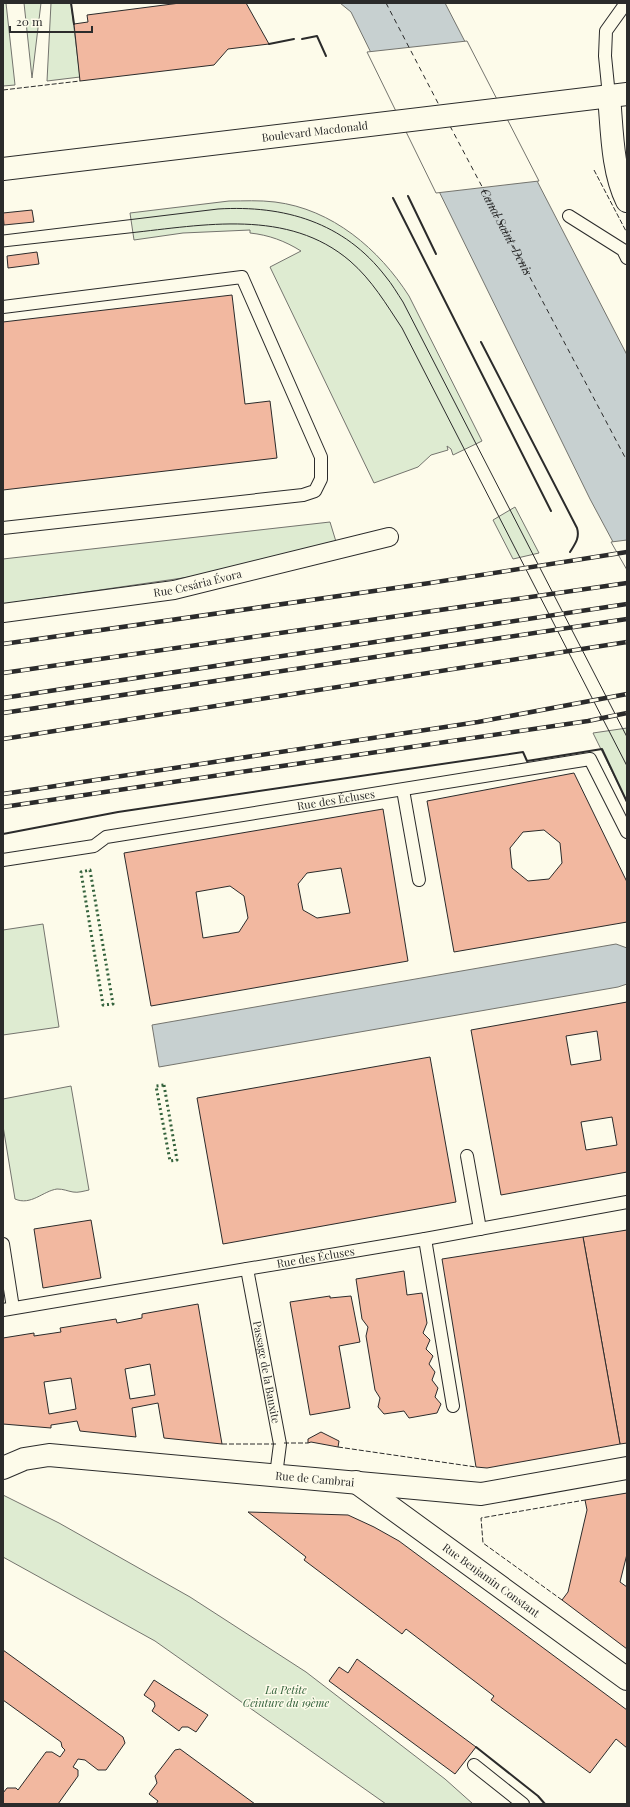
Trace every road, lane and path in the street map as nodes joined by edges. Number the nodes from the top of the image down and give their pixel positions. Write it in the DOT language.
graph roads {
  1 [pos="626,3"];
  2 [pos="618,95"];
  3 [pos="3,169"];
  4 [pos="627,201"];
  5 [pos="569,216"];
  6 [pos="627,258"];
  7 [pos="3,308"];
  8 [pos="3,528"];
  9 [pos="389,537"];
  10 [pos="3,613"];
  11 [pos="403,790"];
  12 [pos="627,832"];
  13 [pos="3,860"];
  14 [pos="418,880"];
  15 [pos="467,1156"];
  16 [pos="627,1202"];
  17 [pos="480,1229"];
  18 [pos="425,1239"];
  19 [pos="3,1244"];
  20 [pos="247,1269"];
  21 [pos="8,1309"];
  22 [pos="454,1406"];
  23 [pos="3,1468"];
  24 [pos="627,1468"];
  25 [pos="276,1475"];
  26 [pos="355,1481"];
  27 [pos="627,1679"];
  28 [pos="474,1766"];
  29 [pos="523,1804"];
  1 -- 2 [label="lane"];
  2 -- 3 [label="street, Boulevard Macdonald"];
  2 -- 4 [label="street"];
  5 -- 6 [label="lane"];
  7 -- 8 [label="lane"];
  9 -- 10 [label="street, Rue Cesária Évora"];
  11 -- 12 [label="lane, Rue des Écluses"];
  11 -- 13 [label="lane, Rue des Écluses"];
  11 -- 14 [label="lane"];
  15 -- 17 [label="lane"];
  16 -- 17 [label="lane, Rue des Écluses"];
  17 -- 18 [label="lane, Rue des Écluses"];
  18 -- 20 [label="lane, Rue des Écluses"];
  18 -- 22 [label="lane"];
  19 -- 21 [label="lane"];
  20 -- 21 [label="lane, Rue des Écluses"];
  20 -- 25 [label="lane, Passage de la Bauxite"];
  23 -- 25 [label="street, Rue de Cambrai"];
  24 -- 26 [label="street, Rue de Cambrai"];
  25 -- 26 [label="street, Rue de Cambrai"];
  26 -- 27 [label="street, Rue Benjamin Constant"];
  28 -- 29 [label="lane"];
}
